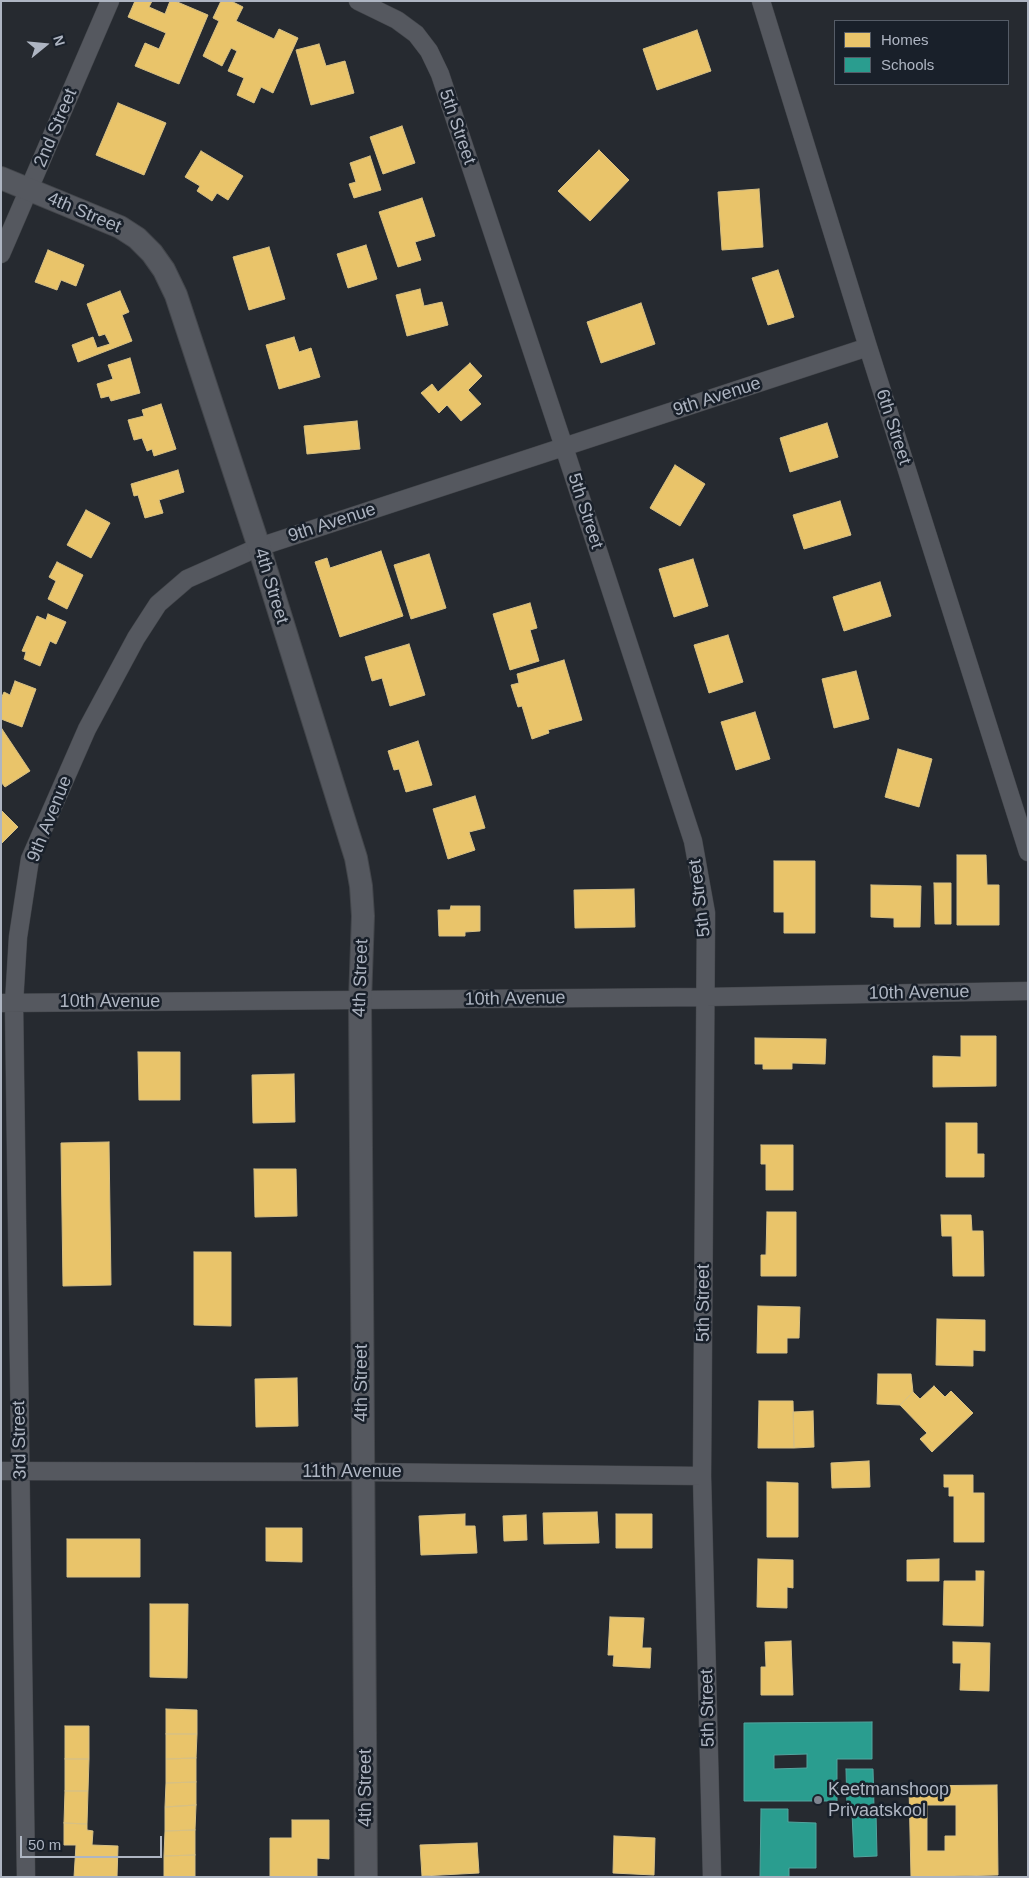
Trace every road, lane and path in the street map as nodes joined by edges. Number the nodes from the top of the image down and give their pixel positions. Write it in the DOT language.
graph roads {
  1 [pos="110,1"];
  2 [pos="358,1"];
  3 [pos="761,1"];
  4 [pos="1,178"];
  5 [pos="29,190"];
  6 [pos="1,254"];
  7 [pos="868,347"];
  8 [pos="564,447"];
  9 [pos="259,547"];
  10 [pos="1028,852"];
  11 [pos="1028,991"];
  12 [pos="706,997"];
  13 [pos="360,1001"];
  14 [pos="8,1002"];
  15 [pos="1,1471"];
  16 [pos="21,1471"];
  17 [pos="363,1472"];
  18 [pos="702,1476"];
  19 [pos="26,1877"];
  20 [pos="366,1877"];
  21 [pos="712,1877"];
  1 -- 5 [label="street, 2nd Street"];
  2 -- 8 [label="street, 5th Street"];
  3 -- 7 [label="street, 6th Street"];
  4 -- 5 [label="street, 4th Street"];
  5 -- 6 [label="street, 2nd Street"];
  5 -- 9 [label="street, 4th Street"];
  7 -- 8 [label="street, 9th Avenue"];
  7 -- 10 [label="street, 6th Street"];
  8 -- 9 [label="street, 9th Avenue"];
  8 -- 12 [label="street, 5th Street"];
  9 -- 13 [label="street, 4th Street"];
  9 -- 14 [label="street, 9th Avenue"];
  11 -- 12 [label="street, 10th Avenue"];
  12 -- 13 [label="street, 10th Avenue"];
  12 -- 18 [label="street, 5th Street"];
  13 -- 14 [label="street, 10th Avenue"];
  13 -- 17 [label="street, 4th Street"];
  14 -- 16 [label="street, 3rd Street"];
  15 -- 16 [label="street, 11th Avenue"];
  16 -- 17 [label="street, 11th Avenue"];
  16 -- 19 [label="street, 3rd Street"];
  17 -- 18 [label="street, 11th Avenue"];
  17 -- 20 [label="street, 4th Street"];
  18 -- 21 [label="street, 5th Street"];
}
